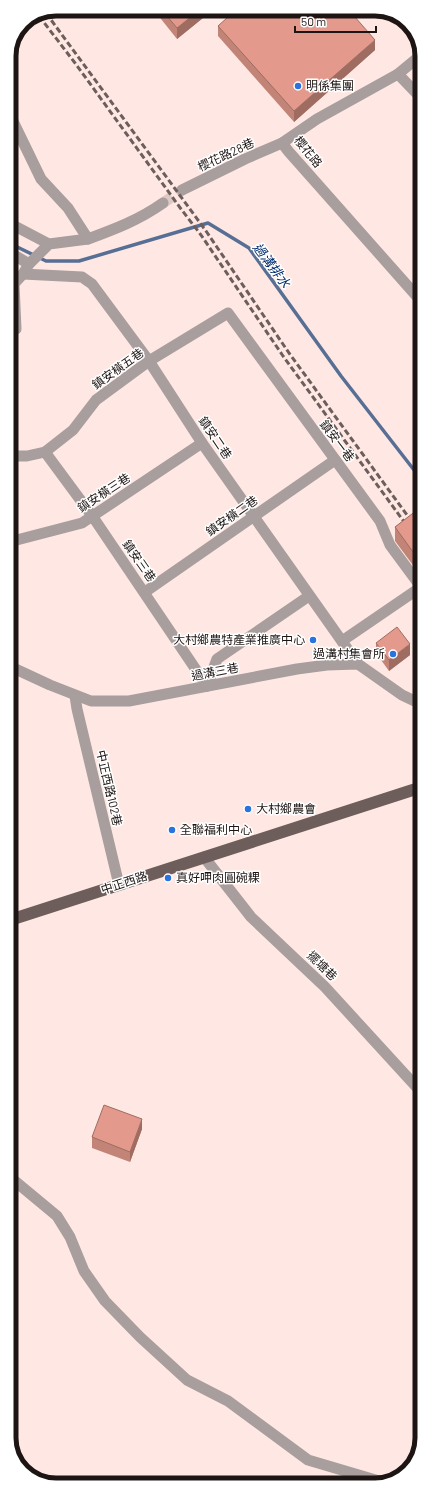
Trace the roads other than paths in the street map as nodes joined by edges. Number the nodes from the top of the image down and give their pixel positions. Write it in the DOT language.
graph roads {
  1 [pos="415,60"];
  2 [pos="398,74"];
  3 [pos="415,92"];
  4 [pos="16,127"];
  5 [pos="282,143"];
  6 [pos="182,190"];
  7 [pos="163,203"];
  8 [pos="16,227"];
  9 [pos="88,239"];
  10 [pos="49,244"];
  11 [pos="16,259"];
  12 [pos="26,269"];
  13 [pos="16,281"];
  14 [pos="415,294"];
  15 [pos="228,313"];
  16 [pos="149,361"];
  17 [pos="202,443"];
  18 [pos="46,452"];
  19 [pos="16,456"];
  20 [pos="335,460"];
  21 [pos="93,517"];
  22 [pos="254,517"];
  23 [pos="16,540"];
  24 [pos="415,579"];
  25 [pos="415,591"];
  26 [pos="145,592"];
  27 [pos="309,596"];
  28 [pos="342,641"];
  29 [pos="358,664"];
  30 [pos="16,669"];
  31 [pos="207,686"];
  32 [pos="75,696"];
  33 [pos="415,701"];
  34 [pos="415,789"];
  35 [pos="204,857"];
  36 [pos="119,885"];
  37 [pos="16,918"];
  38 [pos="415,1085"];
  39 [pos="16,1182"];
  40 [pos="369,1478"];
  1 -- 2 [label="street, 櫻花路"];
  2 -- 3 [label="street"];
  2 -- 5 [label="street, 櫻花路"];
  4 -- 9 [label="street"];
  5 -- 6 [label="street, 櫻花路28巷"];
  5 -- 14 [label="street, 櫻花路"];
  7 -- 9 [label="street"];
  8 -- 10 [label="street"];
  9 -- 10 [label="street"];
  10 -- 12 [label="street"];
  11 -- 12 [label="street"];
  12 -- 13 [label="street"];
  12 -- 16 [label="street, 鎮安二巷"];
  15 -- 16 [label="street, 鎮安橫五巷"];
  15 -- 20 [label="street, 鎮安一巷"];
  16 -- 17 [label="street, 鎮安二巷"];
  16 -- 18 [label="street, 鎮安橫五巷"];
  17 -- 21 [label="street, 鎮安橫三巷"];
  17 -- 22 [label="street, 鎮安二巷"];
  18 -- 19 [label="street, 鎮安橫五巷"];
  18 -- 21 [label="street, 鎮安三巷"];
  20 -- 22 [label="street, 鎮安橫二巷"];
  20 -- 24 [label="street, 鎮安一巷"];
  21 -- 23 [label="street, 鎮安橫三巷"];
  21 -- 26 [label="street, 鎮安三巷"];
  22 -- 26 [label="street, 鎮安橫二巷"];
  22 -- 27 [label="street, 鎮安二巷"];
  25 -- 28 [label="street"];
  26 -- 31 [label="street, 鎮安三巷"];
  27 -- 28 [label="street, 鎮安二巷"];
  27 -- 31 [label="street"];
  28 -- 29 [label="street, 鎮安二巷"];
  29 -- 31 [label="street, 過溝三巷"];
  29 -- 33 [label="street"];
  30 -- 32 [label="street, 過溝三巷"];
  31 -- 32 [label="street, 過溝三巷"];
  32 -- 36 [label="street, 中正西路102巷"];
  34 -- 35 [label="main road, 中正西路"];
  35 -- 36 [label="main road, 中正西路"];
  35 -- 38 [label="street, 擺塘巷"];
  36 -- 37 [label="main road, 中正西路"];
  39 -- 40 [label="street"];
}
